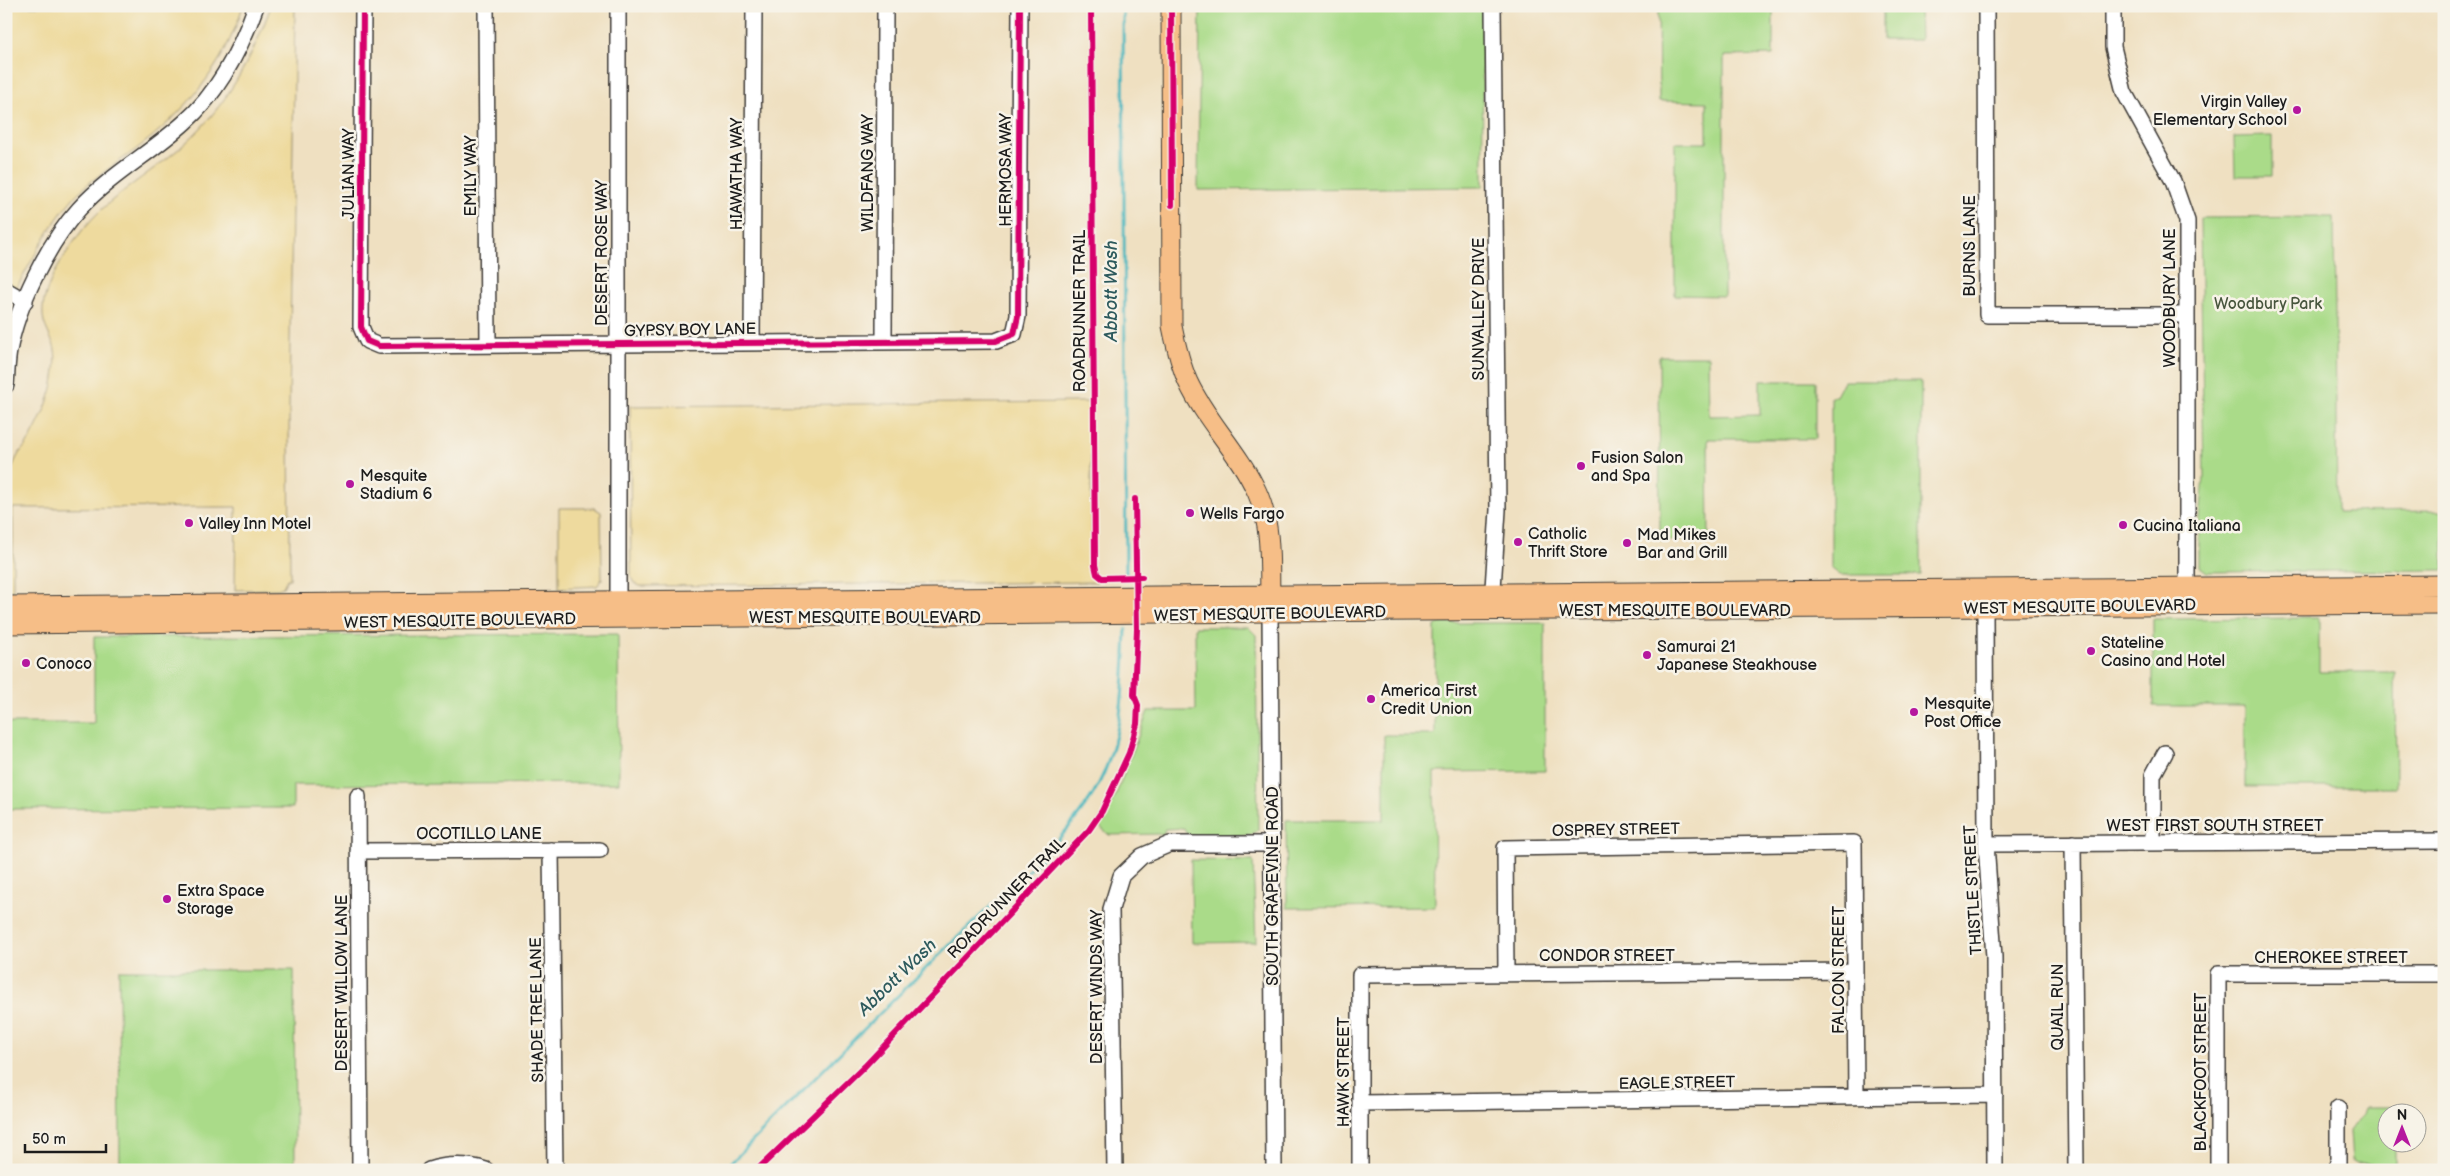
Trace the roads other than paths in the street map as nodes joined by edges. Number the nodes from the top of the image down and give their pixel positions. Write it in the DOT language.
graph roads {
  1 [pos="256,6"];
  2 [pos="363,6"];
  3 [pos="486,6"];
  4 [pos="618,6"];
  5 [pos="754,6"];
  6 [pos="885,6"];
  7 [pos="1020,6"];
  8 [pos="1171,6"];
  9 [pos="1493,6"];
  10 [pos="1986,6"];
  11 [pos="2113,6"];
  12 [pos="6,290"];
  13 [pos="25,301"];
  14 [pos="2187,315"];
  15 [pos="1014,334"];
  16 [pos="884,340"];
  17 [pos="366,341"];
  18 [pos="752,341"];
  19 [pos="488,345"];
  20 [pos="618,345"];
  21 [pos="6,386"];
  22 [pos="2444,585"];
  23 [pos="2187,586"];
  24 [pos="1985,588"];
  25 [pos="1492,592"];
  26 [pos="618,600"];
  27 [pos="1600,600"];
  28 [pos="1270,603"];
  29 [pos="2444,604"];
  30 [pos="2187,605"];
  31 [pos="6,606"];
  32 [pos="937,607"];
  33 [pos="1985,607"];
  34 [pos="1492,611"];
  35 [pos="618,619"];
  36 [pos="6,624"];
  37 [pos="2165,753"];
  38 [pos="358,796"];
  39 [pos="2444,841"];
  40 [pos="2073,843"];
  41 [pos="2153,843"];
  42 [pos="1272,844"];
  43 [pos="1854,844"];
  44 [pos="1986,844"];
  45 [pos="551,850"];
  46 [pos="600,850"];
  47 [pos="358,851"];
  48 [pos="1855,970"];
  49 [pos="1506,973"];
  50 [pos="2218,974"];
  51 [pos="2444,974"];
  52 [pos="1360,975"];
  53 [pos="1995,1095"];
  54 [pos="1856,1097"];
  55 [pos="1360,1104"];
  56 [pos="2338,1108"];
  57 [pos="360,1170"];
  58 [pos="430,1170"];
  59 [pos="486,1170"];
  60 [pos="555,1170"];
  61 [pos="1115,1170"];
  62 [pos="1274,1170"];
  63 [pos="1360,1170"];
  64 [pos="1995,1170"];
  65 [pos="2076,1170"];
  66 [pos="2218,1170"];
  67 [pos="2338,1170"];
  1 -- 13 [label="street"];
  2 -- 17 [label="street, JULIAN WAY"];
  3 -- 19 [label="street, EMILY WAY"];
  4 -- 20 [label="street, DESERT ROSE WAY"];
  5 -- 18 [label="street, HIAWATHA WAY"];
  6 -- 16 [label="street, WILDFANG WAY"];
  7 -- 15 [label="street, HERMOSA WAY"];
  8 -- 28 [label="main road"];
  9 -- 25 [label="street, SUNVALLEY DRIVE"];
  10 -- 14 [label="street, BURNS LANE"];
  11 -- 14 [label="street, WOODBURY LANE"];
  12 -- 13 [label="street"];
  13 -- 21 [label="street"];
  14 -- 23 [label="street, WOODBURY LANE"];
  15 -- 16 [label="street, GYPSY BOY LANE"];
  16 -- 18 [label="street, GYPSY BOY LANE"];
  17 -- 19 [label="street, GYPSY BOY LANE"];
  18 -- 20 [label="street, GYPSY BOY LANE"];
  19 -- 20 [label="street, GYPSY BOY LANE"];
  20 -- 26 [label="street, DESERT ROSE WAY"];
  22 -- 23 [label="main road, WEST MESQUITE BOULEVARD"];
  23 -- 24 [label="main road, WEST MESQUITE BOULEVARD"];
  23 -- 30 [label="street, WOODBURY LANE"];
  24 -- 27 [label="main road, WEST MESQUITE BOULEVARD"];
  24 -- 33 [label="main road"];
  25 -- 27 [label="main road, WEST MESQUITE BOULEVARD"];
  25 -- 28 [label="main road, WEST MESQUITE BOULEVARD"];
  25 -- 34 [label="street, SUNVALLEY DRIVE"];
  26 -- 31 [label="main road, WEST MESQUITE BOULEVARD"];
  26 -- 32 [label="main road, WEST MESQUITE BOULEVARD"];
  26 -- 35 [label="street, DESERT ROSE WAY"];
  27 -- 33 [label="main road, WEST MESQUITE BOULEVARD"];
  27 -- 34 [label="main road, WEST MESQUITE BOULEVARD"];
  28 -- 32 [label="main road, WEST MESQUITE BOULEVARD"];
  28 -- 34 [label="main road, WEST MESQUITE BOULEVARD"];
  28 -- 42 [label="street, SOUTH GRAPEVINE ROAD"];
  29 -- 30 [label="main road, WEST MESQUITE BOULEVARD"];
  30 -- 33 [label="main road, WEST MESQUITE BOULEVARD"];
  32 -- 35 [label="main road, WEST MESQUITE BOULEVARD"];
  33 -- 44 [label="street, THISTLE STREET"];
  35 -- 36 [label="main road, WEST MESQUITE BOULEVARD"];
  37 -- 41 [label="street"];
  38 -- 47 [label="street, DESERT WILLOW LANE"];
  39 -- 41 [label="street, WEST FIRST SOUTH STREET"];
  40 -- 41 [label="street, WEST FIRST SOUTH STREET"];
  40 -- 44 [label="street, WEST FIRST SOUTH STREET"];
  40 -- 65 [label="street, QUAIL RUN"];
  42 -- 61 [label="street, DESERT WINDS WAY"];
  42 -- 62 [label="street, SOUTH GRAPEVINE ROAD"];
  43 -- 48 [label="street, FALCON STREET"];
  43 -- 49 [label="street, OSPREY STREET"];
  44 -- 53 [label="street, THISTLE STREET"];
  45 -- 46 [label="street, OCOTILLO LANE"];
  45 -- 47 [label="street, OCOTILLO LANE"];
  45 -- 60 [label="street, SHADE TREE LANE"];
  47 -- 57 [label="street, DESERT WILLOW LANE"];
  48 -- 49 [label="street, CONDOR STREET"];
  48 -- 54 [label="street, FALCON STREET"];
  49 -- 52 [label="street, CONDOR STREET"];
  50 -- 51 [label="street, CHEROKEE STREET"];
  50 -- 66 [label="street, BLACKFOOT STREET"];
  52 -- 55 [label="street, HAWK STREET"];
  53 -- 54 [label="street, EAGLE STREET"];
  53 -- 64 [label="street, THISTLE STREET"];
  54 -- 55 [label="street, EAGLE STREET"];
  55 -- 63 [label="street, HAWK STREET"];
  56 -- 67 [label="street"];
  58 -- 59 [label="street"];
}
